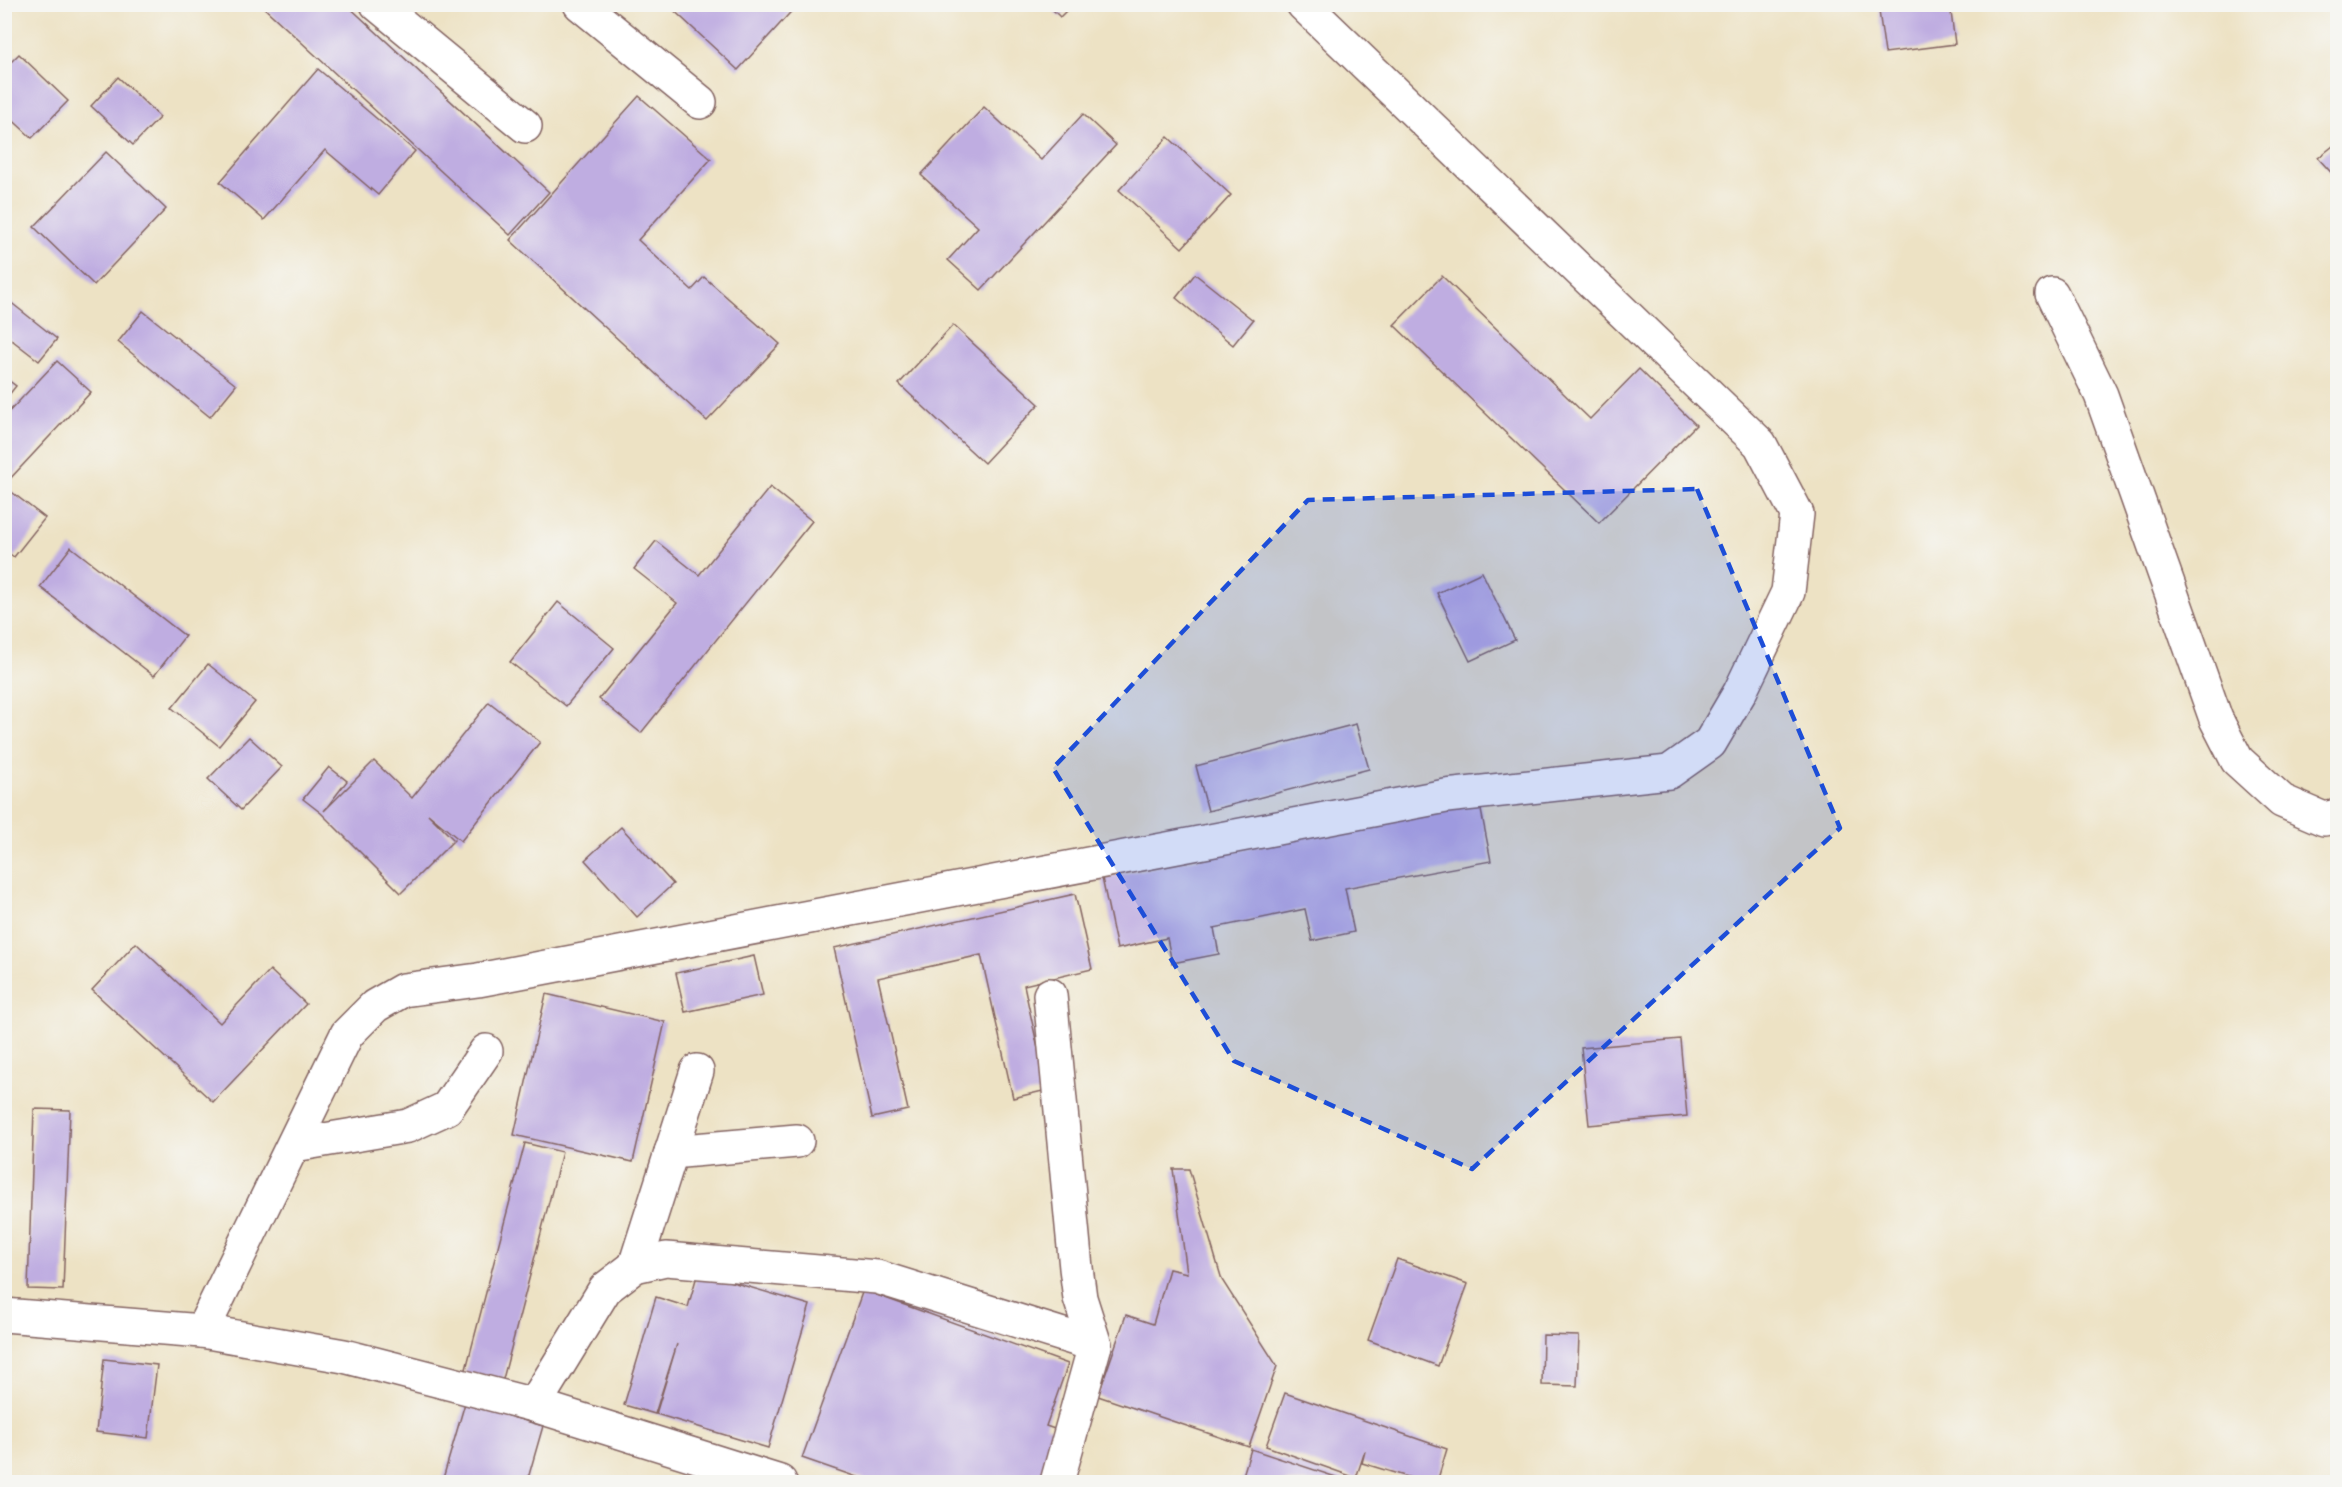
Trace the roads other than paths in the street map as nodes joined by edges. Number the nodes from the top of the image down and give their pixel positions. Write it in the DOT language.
graph roads {
  1 [pos="377,4"];
  2 [pos="580,4"];
  3 [pos="1303,4"];
  4 [pos="700,102"];
  5 [pos="525,126"];
  6 [pos="2052,294"];
  7 [pos="2337,816"];
  8 [pos="1050,995"];
  9 [pos="486,1051"];
  10 [pos="697,1071"];
  11 [pos="797,1141"];
  12 [pos="294,1144"];
  13 [pos="671,1152"];
  14 [pos="635,1266"];
  15 [pos="4,1315"];
  16 [pos="202,1331"];
  17 [pos="1095,1345"];
  18 [pos="534,1405"];
  19 [pos="780,1482"];
  20 [pos="1057,1482"];
  1 -- 5 [label="lane"];
  2 -- 4 [label="lane"];
  3 -- 12 [label="lane"];
  6 -- 7 [label="lane"];
  8 -- 17 [label="lane"];
  9 -- 12 [label="lane"];
  10 -- 13 [label="lane"];
  11 -- 13 [label="lane"];
  12 -- 16 [label="lane"];
  13 -- 14 [label="lane"];
  14 -- 17 [label="lane"];
  14 -- 18 [label="lane"];
  15 -- 16 [label="lane"];
  16 -- 18 [label="lane"];
  17 -- 20 [label="lane"];
  18 -- 19 [label="lane"];
}
